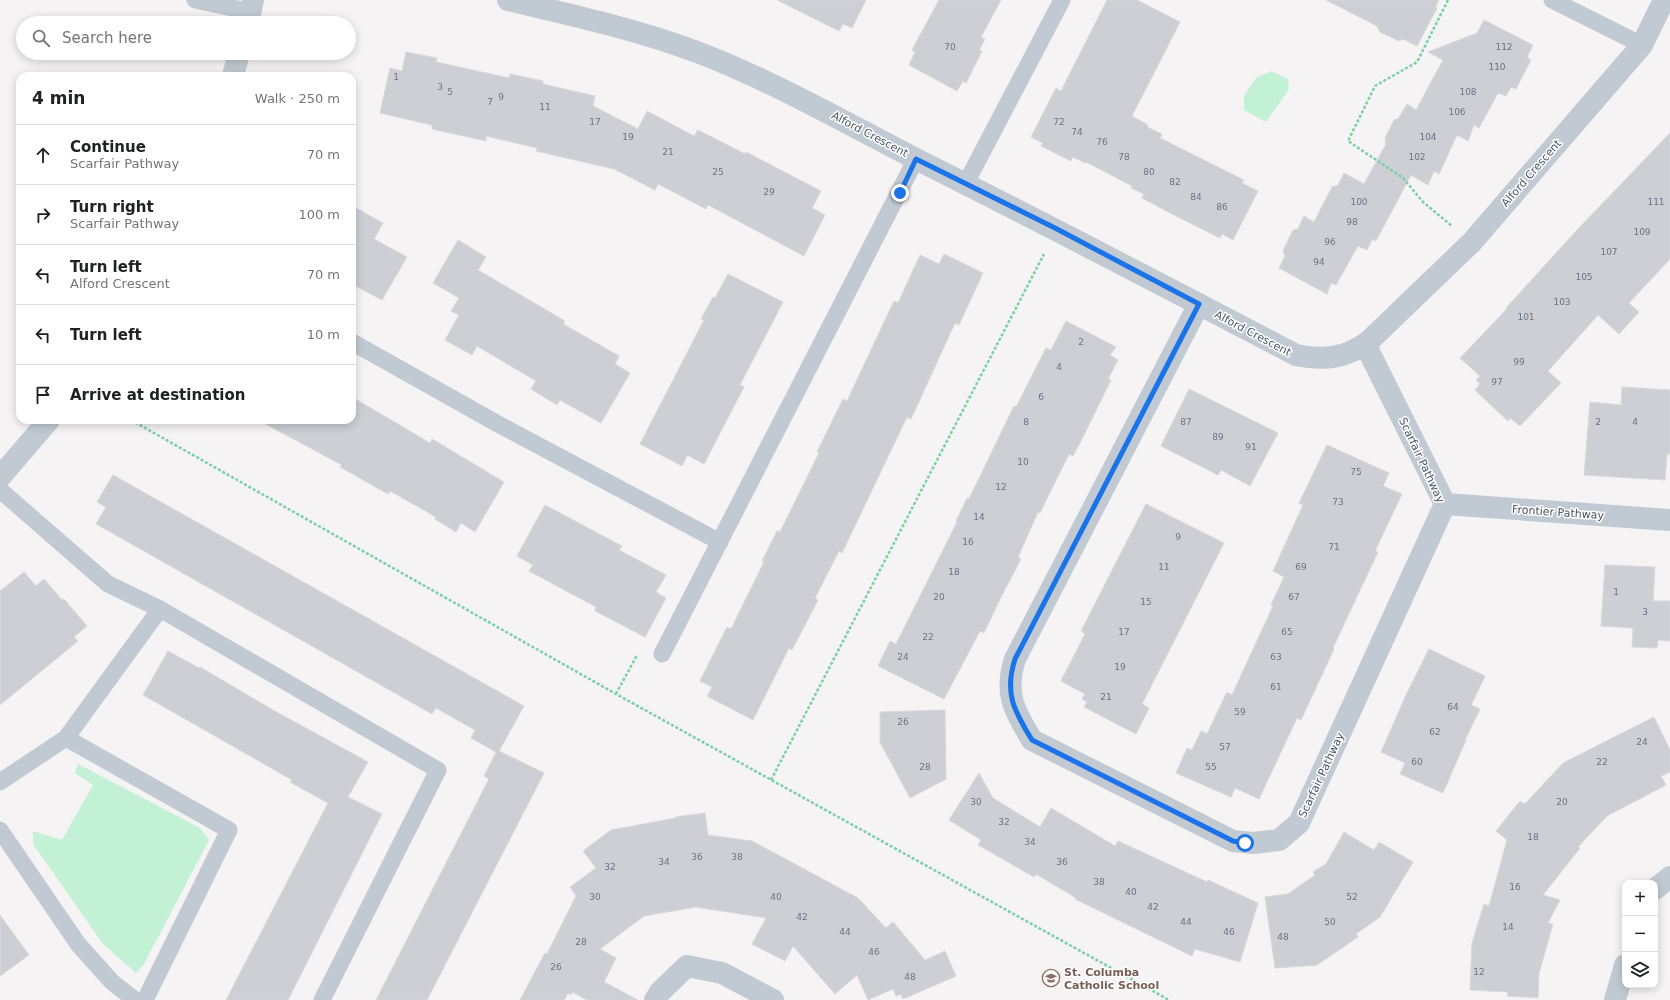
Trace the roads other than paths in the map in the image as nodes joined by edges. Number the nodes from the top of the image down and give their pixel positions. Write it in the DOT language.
graph roads {
  1 [pos="195,0"];
  2 [pos="508,0"];
  3 [pos="1062,0"];
  4 [pos="1552,0"];
  5 [pos="1664,0"];
  6 [pos="251,12"];
  7 [pos="1642,45"];
  8 [pos="237,60"];
  9 [pos="234,72"];
  10 [pos="916,159"];
  11 [pos="966,183"];
  12 [pos="1199,304"];
  13 [pos="356,344"];
  14 [pos="1366,344"];
  15 [pos="46,424"];
  16 [pos="0,477"];
  17 [pos="0,490"];
  18 [pos="1445,504"];
  19 [pos="1670,520"];
  20 [pos="720,542"];
  21 [pos="160,609"];
  22 [pos="662,654"];
  23 [pos="66,738"];
  24 [pos="0,782"];
  25 [pos="0,830"];
  26 [pos="1670,877"];
  27 [pos="1658,887"];
  28 [pos="1622,975"];
  29 [pos="134,1000"];
  30 [pos="145,1000"];
  31 [pos="322,1000"];
  32 [pos="655,1000"];
  33 [pos="774,1000"];
  34 [pos="1615,1000"];
  1 -- 6 [label="lane"];
  2 -- 10 [label="street, Alford Crescent"];
  3 -- 11 [label="lane"];
  4 -- 7 [label="lane"];
  5 -- 7 [label="street, Alford Crescent"];
  7 -- 14 [label="street, Alford Crescent"];
  8 -- 9 [label="street"];
  10 -- 11 [label="street, Alford Crescent"];
  10 -- 20 [label="lane"];
  11 -- 12 [label="street, Alford Crescent"];
  12 -- 14 [label="street, Alford Crescent"];
  12 -- 18 [label="street, Scarfair Pathway"];
  13 -- 20 [label="lane"];
  14 -- 18 [label="street, Scarfair Pathway"];
  15 -- 16 [label="street"];
  17 -- 21 [label="lane"];
  18 -- 19 [label="street, Frontier Pathway"];
  20 -- 22 [label="lane"];
  21 -- 23 [label="lane"];
  21 -- 31 [label="lane"];
  23 -- 24 [label="lane"];
  23 -- 30 [label="lane"];
  25 -- 29 [label="lane"];
  26 -- 27 [label="street"];
  28 -- 34 [label="street"];
  32 -- 33 [label="street"];
}
